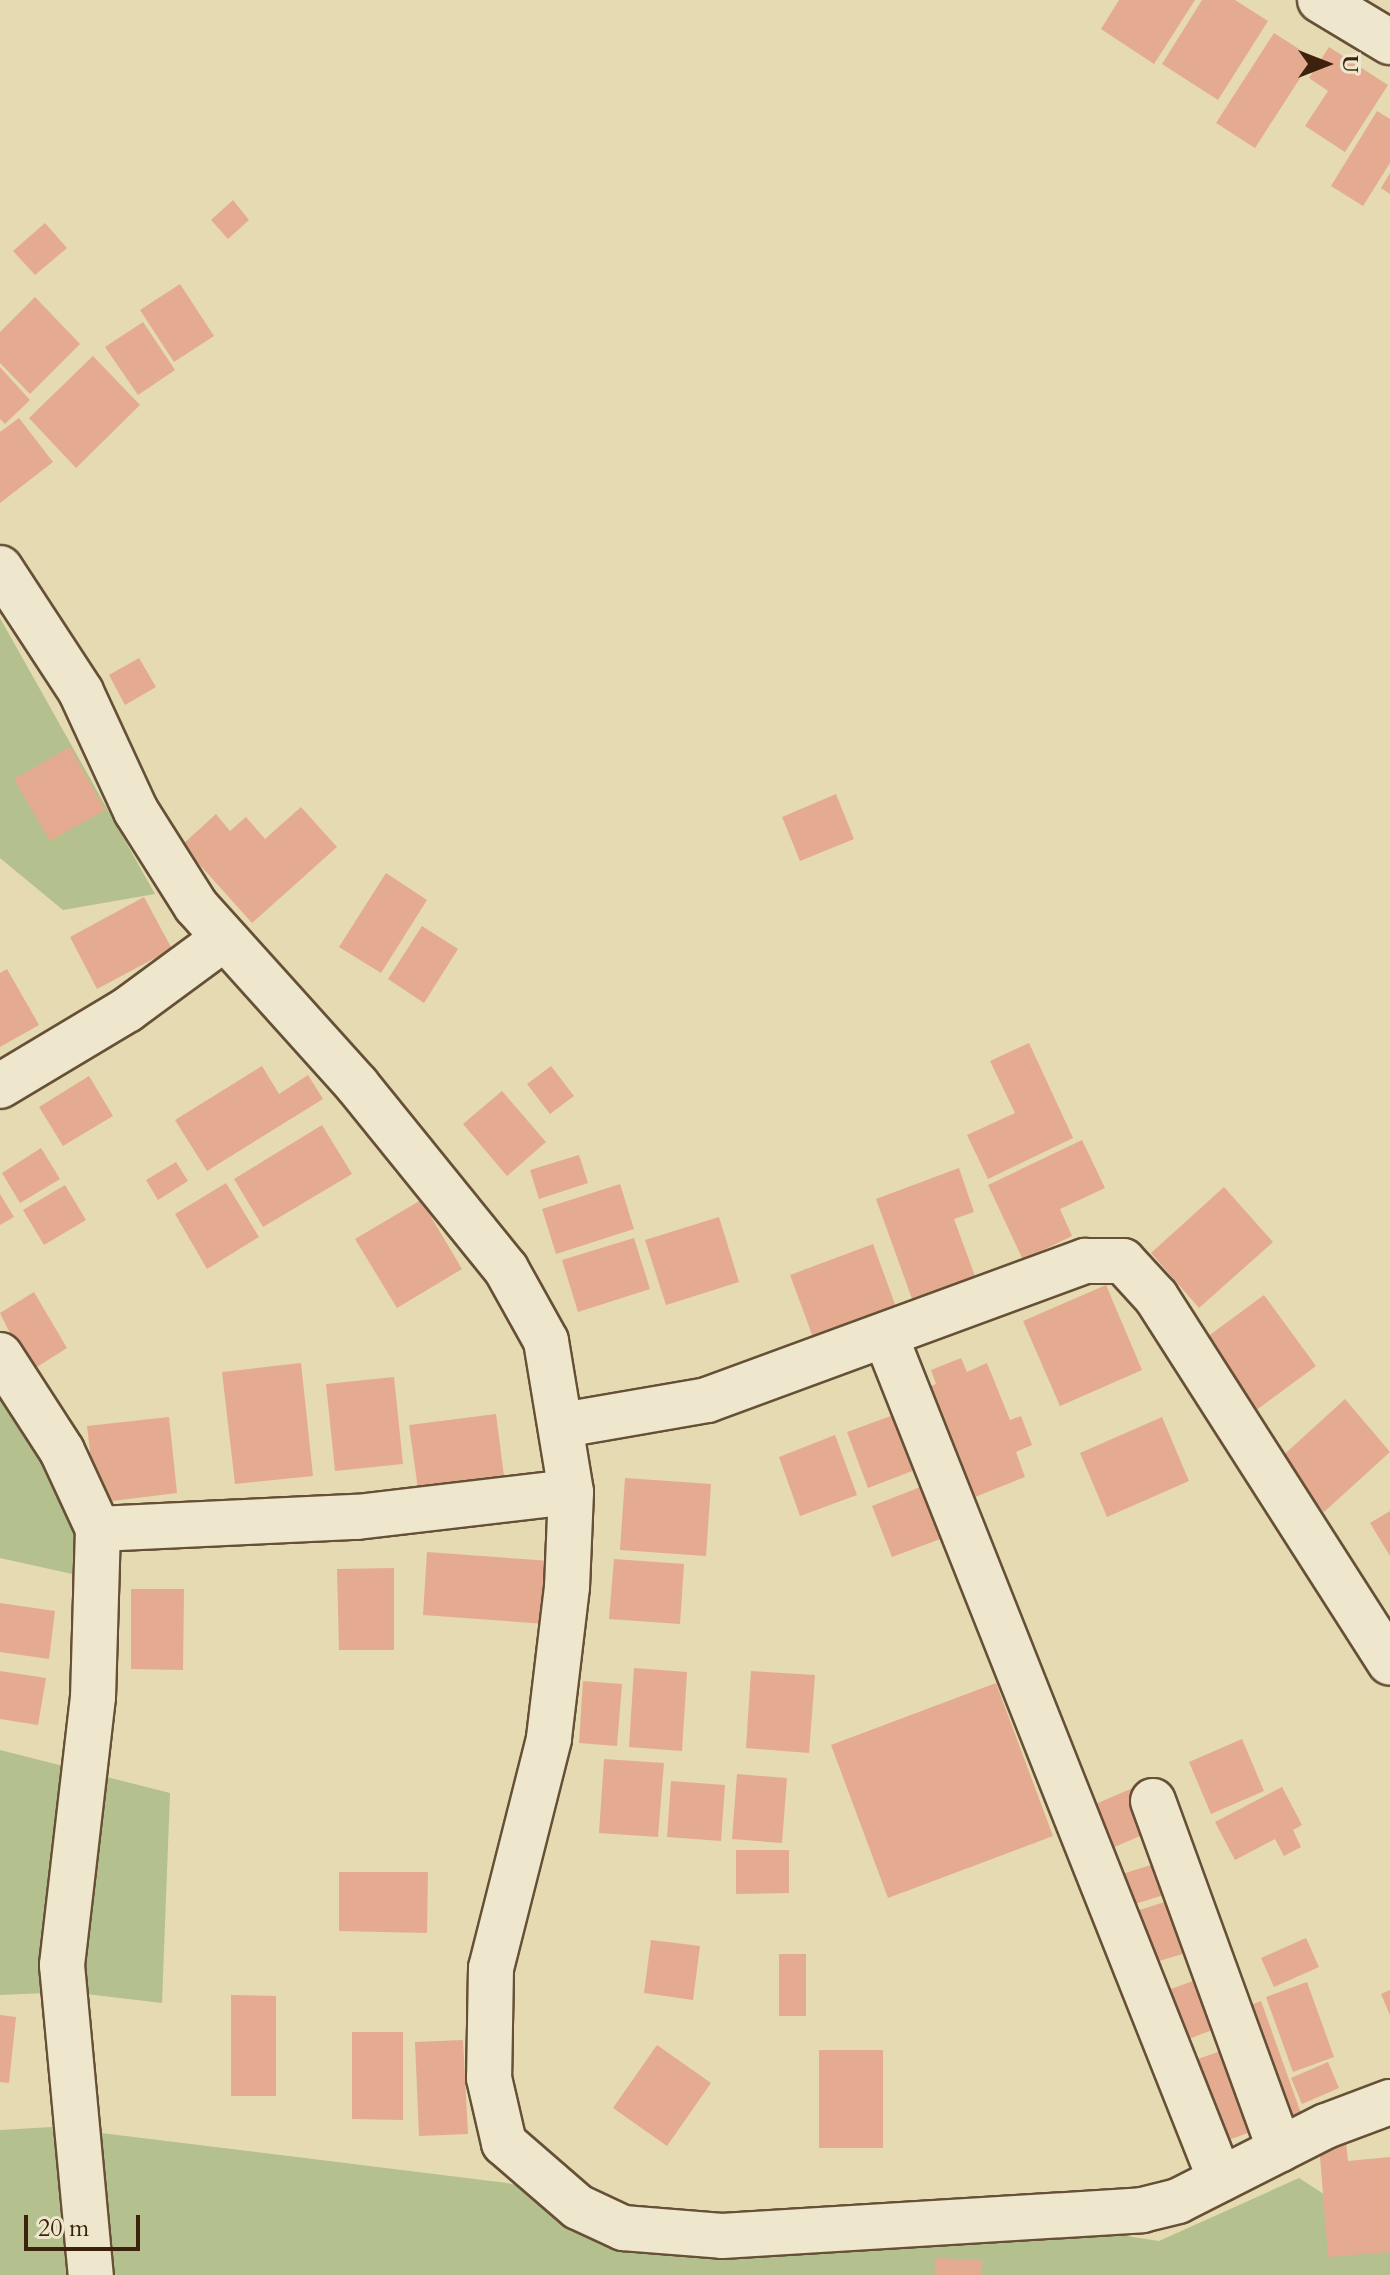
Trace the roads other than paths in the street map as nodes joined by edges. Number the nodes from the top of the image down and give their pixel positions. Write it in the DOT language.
graph roads {
  1 [pos="1320,0"];
  2 [pos="1390,42"];
  3 [pos="0,568"];
  4 [pos="222,940"];
  5 [pos="0,1086"];
  6 [pos="887,1340"];
  7 [pos="0,1355"];
  8 [pos="563,1425"];
  9 [pos="571,1492"];
  10 [pos="98,1529"];
  11 [pos="1390,1663"];
  12 [pos="1153,1801"];
  13 [pos="1390,2102"];
  14 [pos="1280,2150"];
  15 [pos="1220,2179"];
  16 [pos="91,2275"];
  1 -- 2 [label="street"];
  3 -- 4 [label="street"];
  4 -- 5 [label="street"];
  4 -- 8 [label="street"];
  6 -- 8 [label="street"];
  6 -- 11 [label="street"];
  6 -- 15 [label="street"];
  7 -- 10 [label="street"];
  8 -- 9 [label="street"];
  9 -- 10 [label="street"];
  9 -- 15 [label="street"];
  10 -- 16 [label="street"];
  12 -- 14 [label="street"];
  13 -- 14 [label="street"];
  14 -- 15 [label="street"];
}
